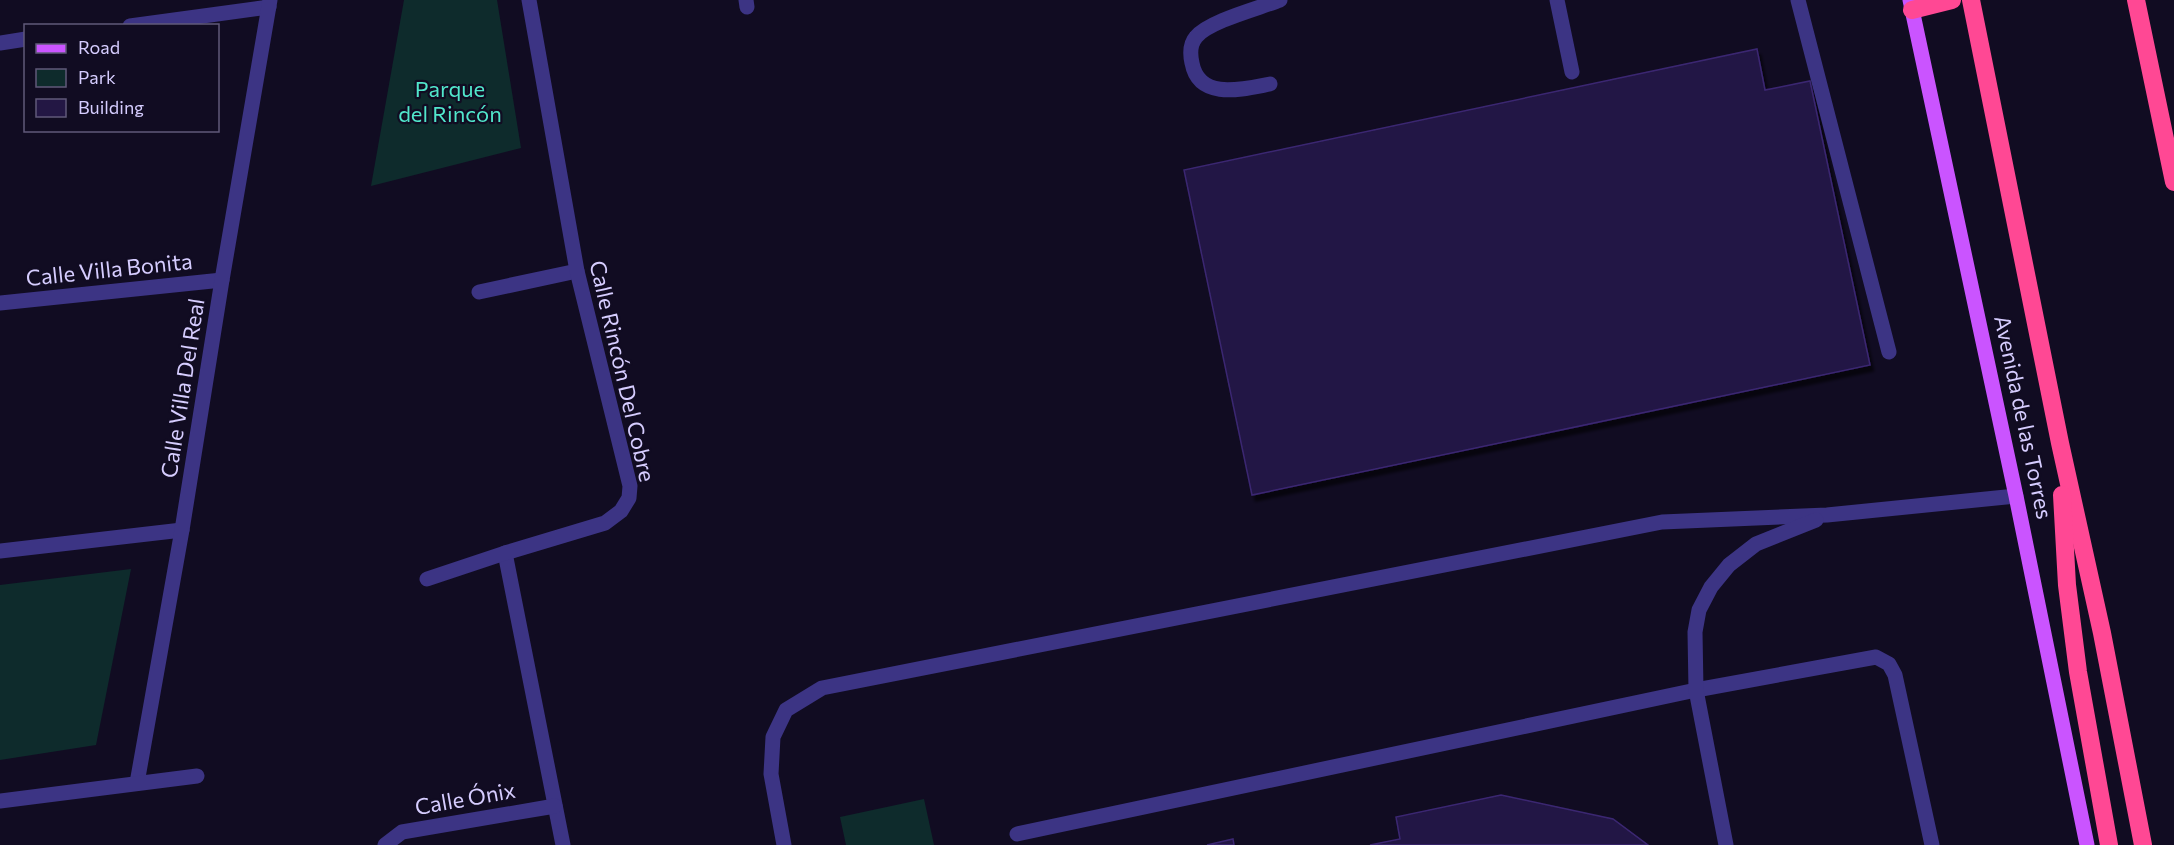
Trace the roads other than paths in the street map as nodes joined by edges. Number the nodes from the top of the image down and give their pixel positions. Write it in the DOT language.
graph roads {
  1 [pos="529,0"];
  2 [pos="1280,0"];
  3 [pos="1557,0"];
  4 [pos="1798,0"];
  5 [pos="1952,0"];
  6 [pos="1971,0"];
  7 [pos="2136,0"];
  8 [pos="270,4"];
  9 [pos="1911,5"];
  10 [pos="143,24"];
  11 [pos="24,39"];
  12 [pos="0,43"];
  13 [pos="1572,72"];
  14 [pos="1270,84"];
  15 [pos="2174,182"];
  16 [pos="577,271"];
  17 [pos="222,280"];
  18 [pos="479,292"];
  19 [pos="0,303"];
  20 [pos="1889,352"];
  21 [pos="2060,442"];
  22 [pos="2016,496"];
  23 [pos="1827,516"];
  24 [pos="182,530"];
  25 [pos="0,551"];
  26 [pos="505,553"];
  27 [pos="427,579"];
  28 [pos="1696,690"];
  29 [pos="197,776"];
  30 [pos="137,783"];
  31 [pos="0,801"];
  32 [pos="555,806"];
  33 [pos="1017,834"];
  34 [pos="386,844"];
  35 [pos="563,845"];
  36 [pos="784,845"];
  37 [pos="1726,845"];
  38 [pos="1932,845"];
  39 [pos="2087,845"];
  40 [pos="2109,845"];
  41 [pos="2144,845"];
  1 -- 16 [label="street, Calle Rincón Del Cobre"];
  2 -- 14 [label="street"];
  3 -- 13 [label="street"];
  4 -- 20 [label="street"];
  5 -- 9 [label="highway"];
  6 -- 21 [label="highway, Avenida de las Torres"];
  7 -- 15 [label="highway"];
  8 -- 10 [label="street"];
  8 -- 17 [label="street, Calle Villa Del Real"];
  9 -- 22 [label="main road, Avenida de las Torres"];
  11 -- 12 [label="street"];
  16 -- 18 [label="street"];
  16 -- 26 [label="street, Calle Rincón Del Cobre"];
  17 -- 19 [label="street, Calle Villa Bonita"];
  17 -- 24 [label="street, Calle Villa Del Real"];
  21 -- 40 [label="highway"];
  21 -- 41 [label="highway, Avenida de las Torres"];
  22 -- 23 [label="street"];
  22 -- 39 [label="main road, Avenida de las Torres"];
  23 -- 28 [label="street"];
  23 -- 36 [label="street"];
  24 -- 25 [label="street"];
  24 -- 30 [label="street, Calle Villa Del Real"];
  26 -- 27 [label="street"];
  26 -- 32 [label="street"];
  28 -- 33 [label="street"];
  28 -- 37 [label="street"];
  28 -- 38 [label="street"];
  29 -- 30 [label="street"];
  30 -- 31 [label="street"];
  32 -- 34 [label="street, Calle Ónix"];
  32 -- 35 [label="street"];
}
